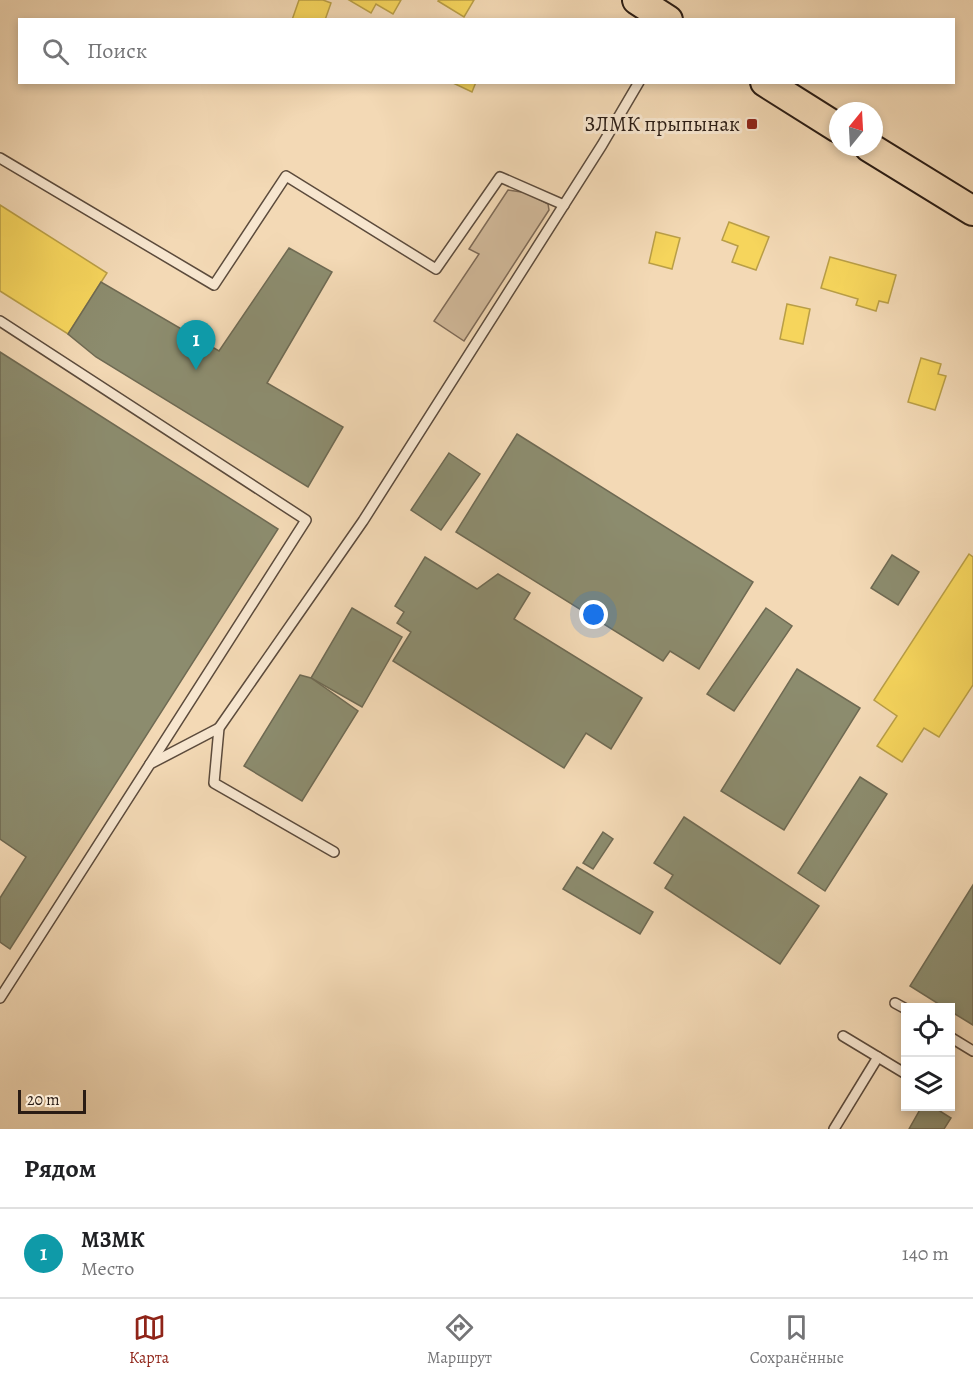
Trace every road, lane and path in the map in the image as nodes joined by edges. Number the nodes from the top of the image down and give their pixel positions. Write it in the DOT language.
graph roads {
  1 [pos="637,0"];
  2 [pos="665,18"];
  3 [pos="638,84"];
  4 [pos="768,84"];
  5 [pos="829,122"];
  6 [pos="883,156"];
  7 [pos="0,158"];
  8 [pos="564,205"];
  9 [pos="973,211"];
  10 [pos="0,321"];
  11 [pos="219,728"];
  12 [pos="150,764"];
  13 [pos="334,852"];
  14 [pos="0,998"];
  15 [pos="895,1003"];
  16 [pos="901,1006"];
  17 [pos="843,1036"];
  18 [pos="955,1040"];
  19 [pos="973,1051"];
  20 [pos="878,1057"];
  21 [pos="901,1071"];
  22 [pos="834,1129"];
  1 -- 2 [label="main road"];
  3 -- 8 [label="lane"];
  4 -- 5 [label="main road"];
  6 -- 9 [label="main road"];
  7 -- 8 [label="lane"];
  8 -- 11 [label="lane"];
  10 -- 12 [label="lane"];
  11 -- 12 [label="lane"];
  11 -- 13 [label="lane"];
  12 -- 14 [label="lane"];
  15 -- 16 [label="lane"];
  17 -- 20 [label="lane"];
  18 -- 19 [label="lane"];
  20 -- 21 [label="lane"];
  20 -- 22 [label="lane"];
}
